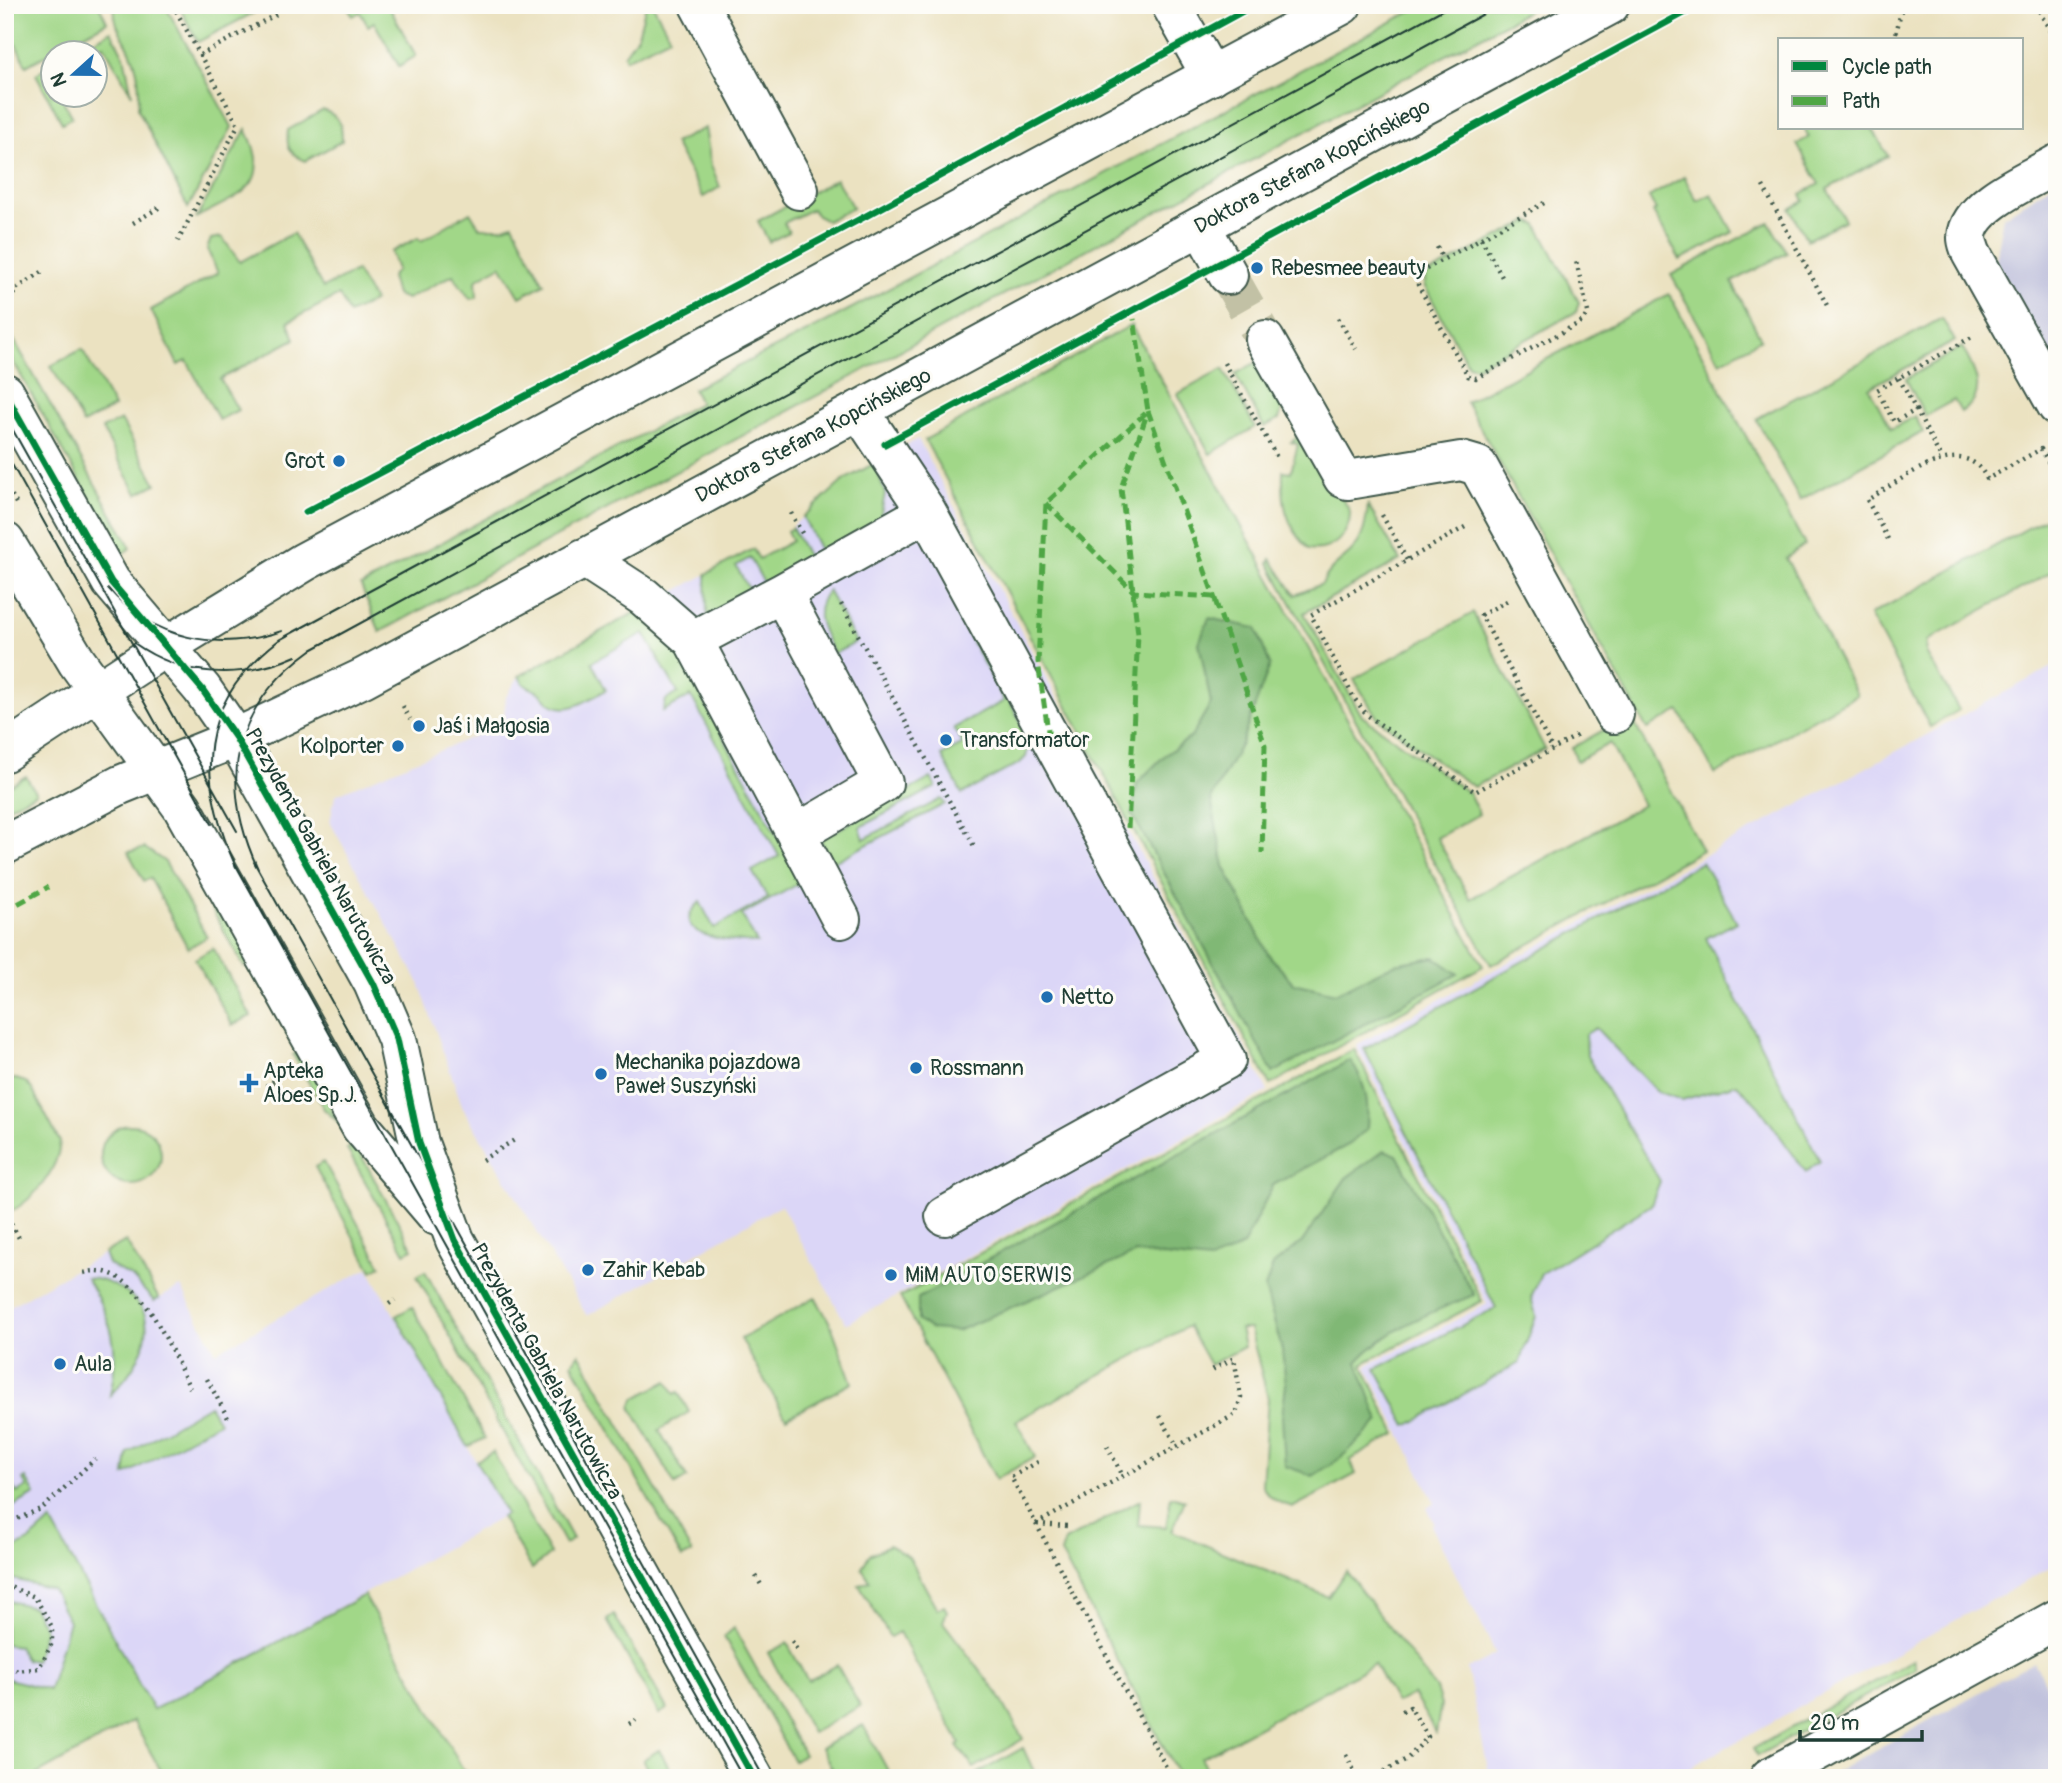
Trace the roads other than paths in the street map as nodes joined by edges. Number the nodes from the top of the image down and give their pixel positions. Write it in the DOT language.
graph roads {
  1 [pos="699,5"];
  2 [pos="1171,5"];
  3 [pos="1342,5"];
  4 [pos="1610,5"];
  5 [pos="1211,76"];
  6 [pos="2057,164"];
  7 [pos="799,190"];
  8 [pos="1201,226"];
  9 [pos="1228,275"];
  10 [pos="1265,341"];
  11 [pos="5,393"];
  12 [pos="2057,405"];
  13 [pos="859,410"];
  14 [pos="927,512"];
  15 [pos="5,542"];
  16 [pos="584,558"];
  17 [pos="782,593"];
  18 [pos="693,640"];
  19 [pos="165,647"];
  20 [pos="98,691"];
  21 [pos="1614,714"];
  22 [pos="236,738"];
  23 [pos="5,752"];
  24 [pos="154,769"];
  25 [pos="796,834"];
  26 [pos="5,845"];
  27 [pos="841,919"];
  28 [pos="944,1216"];
  29 [pos="455,1240"];
  30 [pos="2057,1619"];
  31 [pos="754,1778"];
  32 [pos="1769,1778"];
  1 -- 7 [label="main road"];
  2 -- 5 [label="main road"];
  3 -- 5 [label="main road"];
  4 -- 8 [label="main road, Doktora Stefana Kopcińskiego"];
  5 -- 19 [label="main road"];
  6 -- 12 [label="main road"];
  8 -- 9 [label="main road"];
  8 -- 13 [label="main road, Doktora Stefana Kopcińskiego"];
  10 -- 21 [label="main road"];
  11 -- 19 [label="main road, Prezydenta Gabriela Narutowicza"];
  13 -- 14 [label="main road"];
  13 -- 16 [label="main road, Doktora Stefana Kopcińskiego"];
  14 -- 17 [label="main road"];
  14 -- 28 [label="main road"];
  15 -- 20 [label="main road, Prezydenta Gabriela Narutowicza"];
  16 -- 18 [label="main road"];
  16 -- 22 [label="main road, Doktora Stefana Kopcińskiego"];
  17 -- 18 [label="main road"];
  17 -- 25 [label="main road"];
  18 -- 25 [label="main road"];
  19 -- 20 [label="main road"];
  19 -- 22 [label="main road, Prezydenta Gabriela Narutowicza"];
  20 -- 23 [label="main road"];
  20 -- 24 [label="main road, Prezydenta Gabriela Narutowicza"];
  22 -- 24 [label="main road, Doktora Stefana Kopcińskiego"];
  22 -- 29 [label="main road, Prezydenta Gabriela Narutowicza"];
  24 -- 26 [label="main road, Doktora Stefana Kopcińskiego"];
  24 -- 29 [label="main road, Prezydenta Gabriela Narutowicza"];
  25 -- 27 [label="main road"];
  29 -- 31 [label="main road, Prezydenta Gabriela Narutowicza"];
  30 -- 32 [label="main road"];
}
